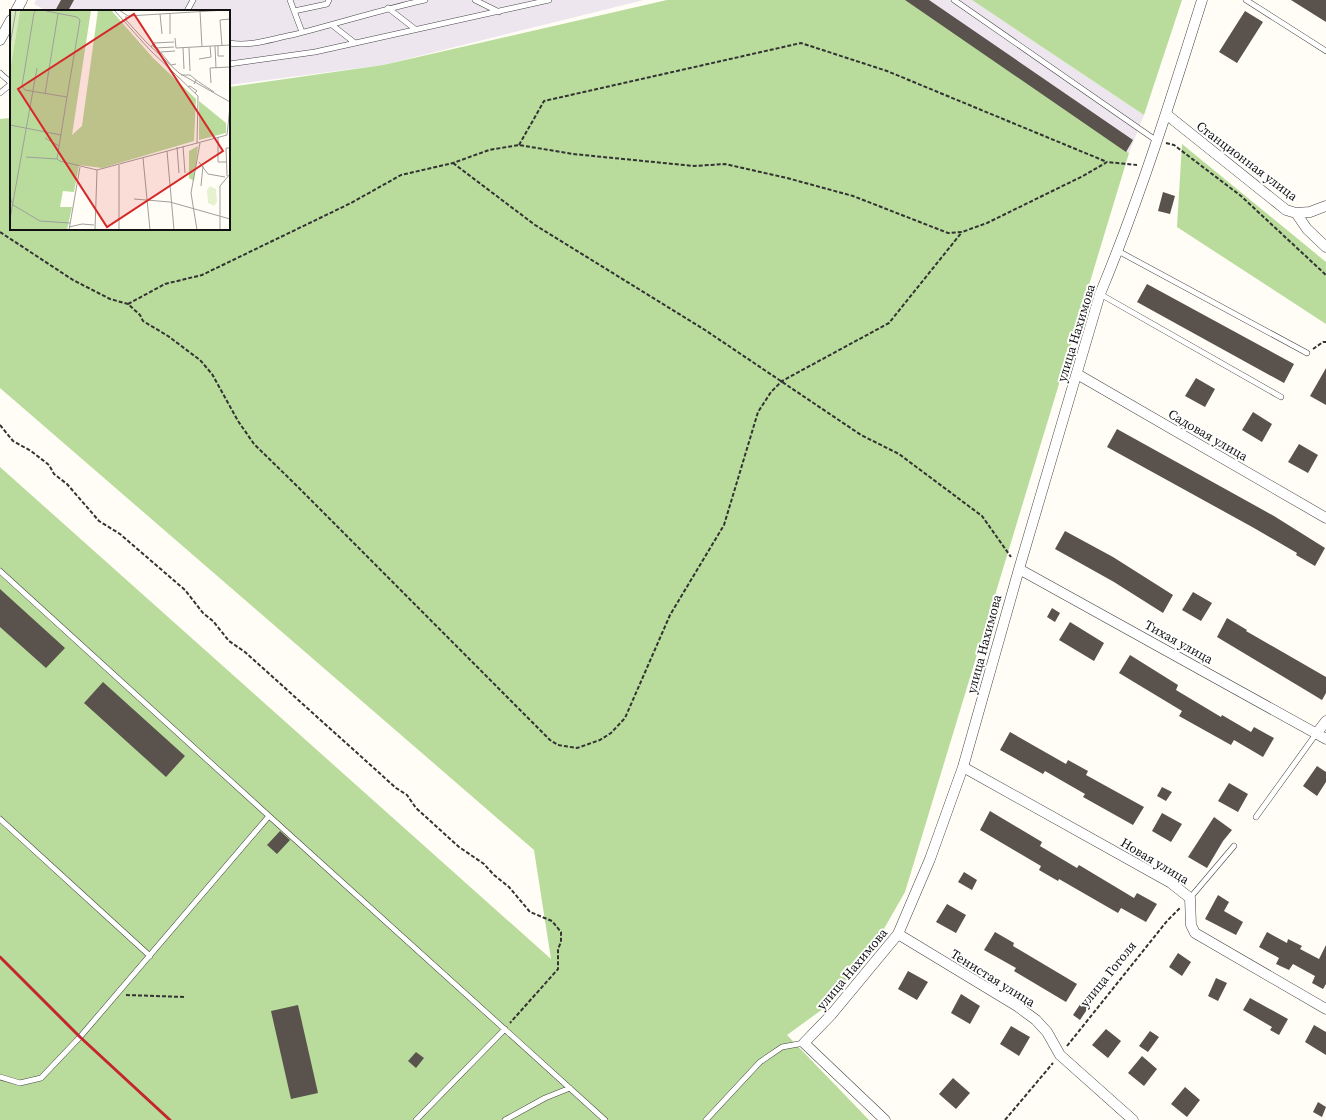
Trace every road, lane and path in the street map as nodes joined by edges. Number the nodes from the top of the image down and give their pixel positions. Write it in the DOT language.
graph roads {
  1 [pos="22,0"];
  2 [pos="193,0"];
  3 [pos="290,0"];
  4 [pos="329,0"];
  5 [pos="425,0"];
  6 [pos="474,0"];
  7 [pos="549,0"];
  8 [pos="954,0"];
  9 [pos="1202,0"];
  10 [pos="1246,0"];
  11 [pos="388,8"];
  12 [pos="17,10"];
  13 [pos="188,10"];
  14 [pos="294,11"];
  15 [pos="499,12"];
  16 [pos="10,22"];
  17 [pos="332,25"];
  18 [pos="416,29"];
  19 [pos="302,32"];
  20 [pos="0,39"];
  21 [pos="230,43"];
  22 [pos="355,43"];
  23 [pos="1326,51"];
  24 [pos="230,64"];
  25 [pos="0,73"];
  26 [pos="10,82"];
  27 [pos="10,84"];
  28 [pos="0,93"];
  29 [pos="1166,114"];
  30 [pos="1157,141"];
  31 [pos="519,145"];
  32 [pos="1107,162"];
  33 [pos="453,163"];
  34 [pos="1148,166"];
  35 [pos="1326,206"];
  36 [pos="1296,213"];
  37 [pos="0,232"];
  38 [pos="962,232"];
  39 [pos="1326,247"];
  40 [pos="1118,251"];
  41 [pos="1326,275"];
  42 [pos="1100,294"];
  43 [pos="128,304"];
  44 [pos="1326,342"];
  45 [pos="1307,354"];
  46 [pos="1077,374"];
  47 [pos="782,381"];
  48 [pos="1281,397"];
  49 [pos="0,425"];
  50 [pos="1326,518"];
  51 [pos="1019,569"];
  52 [pos="0,571"];
  53 [pos="1326,722"];
  54 [pos="1316,734"];
  55 [pos="1326,739"];
  56 [pos="964,767"];
  57 [pos="269,816"];
  58 [pos="1256,817"];
  59 [pos="0,818"];
  60 [pos="1234,846"];
  61 [pos="1190,898"];
  62 [pos="898,934"];
  63 [pos="150,956"];
  64 [pos="117,995"];
  65 [pos="185,998"];
  66 [pos="1326,1010"];
  67 [pos="505,1029"];
  68 [pos="804,1042"];
  69 [pos="1060,1055"];
  70 [pos="0,1077"];
  71 [pos="570,1088"];
  72 [pos="416,1120"];
  73 [pos="505,1120"];
  74 [pos="605,1120"];
  75 [pos="706,1120"];
  76 [pos="885,1120"];
  77 [pos="1005,1120"];
  78 [pos="1133,1120"];
  1 -- 12 [label="street"];
  2 -- 13 [label="lane"];
  3 -- 14 [label="lane"];
  4 -- 14 [label="lane"];
  5 -- 11 [label="lane"];
  6 -- 15 [label="lane"];
  7 -- 15 [label="lane"];
  8 -- 30 [label="lane"];
  9 -- 29 [label="street, улица Нахимова"];
  10 -- 23 [label="lane"];
  11 -- 17 [label="lane"];
  11 -- 18 [label="lane"];
  14 -- 19 [label="lane"];
  15 -- 18 [label="lane"];
  16 -- 20 [label="street"];
  17 -- 19 [label="lane"];
  17 -- 22 [label="lane"];
  18 -- 22 [label="lane"];
  19 -- 21 [label="lane"];
  22 -- 24 [label="lane"];
  25 -- 26 [label="lane"];
  27 -- 28 [label="lane"];
  29 -- 30 [label="street, улица Нахимова"];
  29 -- 36 [label="street, Станционная улица"];
  30 -- 34 [label="street, улица Нахимова"];
  30 -- 41 [label="path"];
  31 -- 32 [label="path"];
  31 -- 33 [label="path"];
  31 -- 38 [label="path"];
  32 -- 34 [label="path"];
  32 -- 38 [label="path"];
  33 -- 43 [label="path"];
  33 -- 47 [label="path"];
  34 -- 40 [label="street, улица Нахимова"];
  35 -- 36 [label="street"];
  36 -- 39 [label="street, Станционная улица"];
  37 -- 43 [label="path"];
  38 -- 47 [label="path"];
  40 -- 42 [label="street, улица Нахимова"];
  40 -- 45 [label="lane"];
  42 -- 46 [label="street, улица Нахимова"];
  42 -- 48 [label="lane"];
  43 -- 47 [label="path"];
  44 -- 45 [label="path"];
  46 -- 50 [label="street, Садовая улица"];
  46 -- 51 [label="street, улица Нахимова"];
  47 -- 51 [label="path"];
  49 -- 67 [label="path"];
  51 -- 54 [label="street, Тихая улица"];
  51 -- 56 [label="street, улица Нахимова"];
  52 -- 57 [label="lane"];
  53 -- 54 [label="street"];
  54 -- 55 [label="street, Тихая улица"];
  54 -- 58 [label="lane"];
  56 -- 61 [label="street, Новая улица"];
  56 -- 62 [label="street, улица Нахимова"];
  57 -- 63 [label="lane"];
  57 -- 67 [label="lane"];
  59 -- 63 [label="lane"];
  60 -- 61 [label="lane"];
  61 -- 66 [label="street, Новая улица"];
  61 -- 69 [label="path, улица Гоголя"];
  62 -- 68 [label="street, улица Нахимова"];
  62 -- 69 [label="street, Тенистая улица"];
  63 -- 64 [label="lane"];
  64 -- 65 [label="path"];
  64 -- 70 [label="lane"];
  67 -- 71 [label="lane"];
  67 -- 72 [label="lane"];
  68 -- 75 [label="lane"];
  68 -- 76 [label="street"];
  69 -- 77 [label="path, улица Гоголя"];
  69 -- 78 [label="street, Тенистая улица"];
  71 -- 73 [label="lane"];
  71 -- 74 [label="lane"];
}
